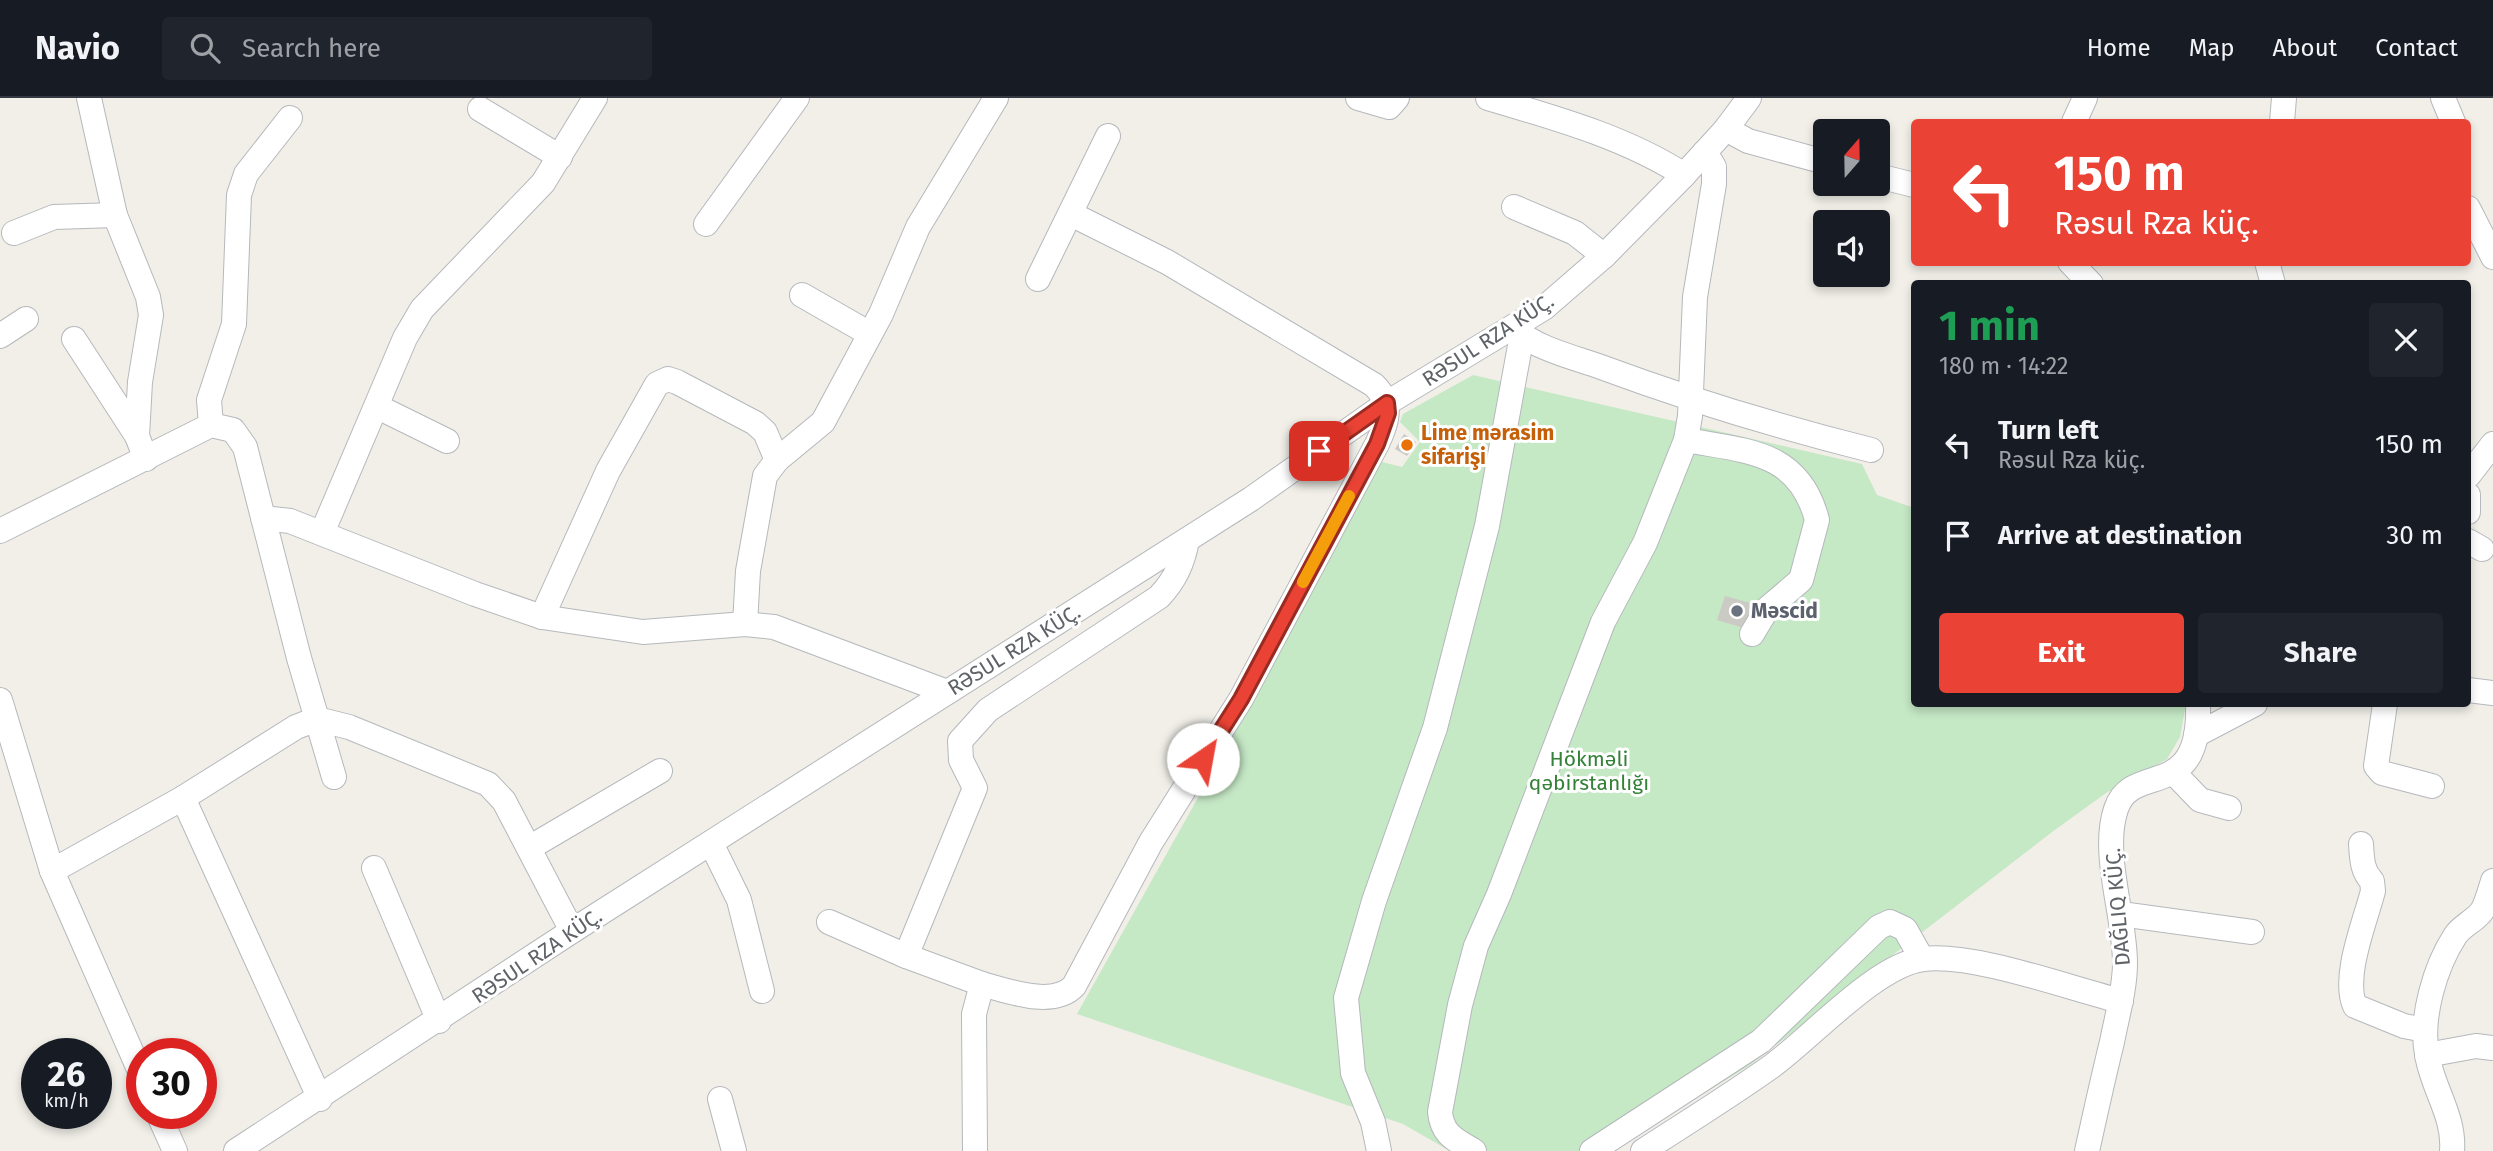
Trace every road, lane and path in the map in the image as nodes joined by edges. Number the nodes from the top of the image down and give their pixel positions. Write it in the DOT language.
graph roads {
  1 [pos="89,98"];
  2 [pos="595,98"];
  3 [pos="797,98"];
  4 [pos="996,98"];
  5 [pos="1358,98"];
  6 [pos="1397,98"];
  7 [pos="1488,98"];
  8 [pos="1749,98"];
  9 [pos="2085,98"];
  10 [pos="2284,98"];
  11 [pos="2443,98"];
  12 [pos="1553,107"];
  13 [pos="480,109"];
  14 [pos="290,118"];
  15 [pos="2075,119"];
  16 [pos="2282,119"];
  17 [pos="2453,119"];
  18 [pos="1726,129"];
  19 [pos="1108,136"];
  20 [pos="1705,152"];
  21 [pos="560,157"];
  22 [pos="1813,159"];
  23 [pos="1684,176"];
  24 [pos="1890,179"];
  25 [pos="1911,184"];
  26 [pos="1514,207"];
  27 [pos="1071,214"];
  28 [pos="2471,214"];
  29 [pos="116,215"];
  30 [pos="706,224"];
  31 [pos="14,233"];
  32 [pos="1604,256"];
  33 [pos="2493,257"];
  34 [pos="2074,266"];
  35 [pos="1038,279"];
  36 [pos="2087,280"];
  37 [pos="803,295"];
  38 [pos="26,319"];
  39 [pos="1518,332"];
  40 [pos="870,334"];
  41 [pos="0,336"];
  42 [pos="74,339"];
  43 [pos="1690,400"];
  44 [pos="1387,403"];
  45 [pos="378,407"];
  46 [pos="211,425"];
  47 [pos="1686,440"];
  48 [pos="447,441"];
  49 [pos="2493,444"];
  50 [pos="142,447"];
  51 [pos="1871,450"];
  52 [pos="777,460"];
  53 [pos="2471,472"];
  54 [pos="263,518"];
  55 [pos="0,531"];
  56 [pos="322,533"];
  57 [pos="1187,540"];
  58 [pos="542,617"];
  59 [pos="745,624"];
  60 [pos="1752,634"];
  61 [pos="2471,690"];
  62 [pos="947,692"];
  63 [pos="2493,693"];
  64 [pos="0,700"];
  65 [pos="2198,707"];
  66 [pos="2249,707"];
  67 [pos="2385,707"];
  68 [pos="317,719"];
  69 [pos="2196,735"];
  70 [pos="660,771"];
  71 [pos="2174,773"];
  72 [pos="334,777"];
  73 [pos="2432,786"];
  74 [pos="183,798"];
  75 [pos="2229,808"];
  76 [pos="711,843"];
  77 [pos="2361,844"];
  78 [pos="529,848"];
  79 [pos="374,868"];
  80 [pos="52,871"];
  81 [pos="2493,881"];
  82 [pos="2121,914"];
  83 [pos="829,922"];
  84 [pos="572,931"];
  85 [pos="2252,932"];
  86 [pos="906,956"];
  87 [pos="1922,960"];
  88 [pos="982,984"];
  89 [pos="762,991"];
  90 [pos="2121,1001"];
  91 [pos="439,1021"];
  92 [pos="2425,1030"];
  93 [pos="126,1040"];
  94 [pos="2493,1048"];
  95 [pos="2427,1055"];
  96 [pos="320,1098"];
  97 [pos="720,1099"];
  98 [pos="165,1129"];
  99 [pos="246,1148"];
  100 [pos="175,1151"];
  101 [pos="734,1151"];
  102 [pos="975,1151"];
  103 [pos="1379,1151"];
  104 [pos="1474,1151"];
  105 [pos="1592,1151"];
  106 [pos="1643,1151"];
  107 [pos="2087,1151"];
  108 [pos="2452,1151"];
  1 -- 29 [label="street"];
  2 -- 21 [label="street"];
  3 -- 30 [label="street"];
  4 -- 40 [label="street"];
  5 -- 6 [label="street"];
  7 -- 12 [label="street"];
  8 -- 18 [label="street, RƏSUL RZA KÜÇ."];
  9 -- 15 [label="street"];
  10 -- 16 [label="street"];
  11 -- 17 [label="street"];
  12 -- 23 [label="street"];
  13 -- 21 [label="street"];
  14 -- 46 [label="street"];
  18 -- 20 [label="street, RƏSUL RZA KÜÇ."];
  18 -- 22 [label="street"];
  19 -- 27 [label="street"];
  20 -- 23 [label="street, RƏSUL RZA KÜÇ."];
  20 -- 43 [label="street"];
  21 -- 45 [label="street"];
  23 -- 32 [label="street, RƏSUL RZA KÜÇ."];
  24 -- 25 [label="street"];
  26 -- 32 [label="street"];
  27 -- 35 [label="street"];
  27 -- 44 [label="street"];
  28 -- 33 [label="street"];
  29 -- 31 [label="street"];
  29 -- 50 [label="street"];
  32 -- 39 [label="street, RƏSUL RZA KÜÇ."];
  34 -- 36 [label="street"];
  37 -- 40 [label="street"];
  38 -- 41 [label="street"];
  39 -- 43 [label="street"];
  39 -- 44 [label="street, RƏSUL RZA KÜÇ."];
  39 -- 103 [label="street"];
  40 -- 52 [label="street"];
  42 -- 50 [label="street"];
  43 -- 47 [label="street"];
  43 -- 51 [label="street"];
  44 -- 57 [label="street, RƏSUL RZA KÜÇ."];
  44 -- 88 [label="street"];
  45 -- 48 [label="street"];
  45 -- 56 [label="street"];
  46 -- 50 [label="street"];
  46 -- 54 [label="street"];
  47 -- 60 [label="street"];
  47 -- 104 [label="street"];
  49 -- 53 [label="street"];
  50 -- 55 [label="street"];
  52 -- 58 [label="street"];
  52 -- 59 [label="street"];
  54 -- 56 [label="street"];
  54 -- 68 [label="street"];
  56 -- 58 [label="street"];
  57 -- 62 [label="street, RƏSUL RZA KÜÇ."];
  57 -- 86 [label="street"];
  58 -- 59 [label="street"];
  59 -- 62 [label="street"];
  61 -- 63 [label="street"];
  62 -- 76 [label="street, RƏSUL RZA KÜÇ."];
  64 -- 80 [label="street"];
  65 -- 69 [label="street"];
  66 -- 69 [label="street"];
  67 -- 73 [label="street"];
  68 -- 72 [label="street"];
  68 -- 74 [label="street"];
  68 -- 78 [label="street"];
  69 -- 71 [label="street"];
  70 -- 78 [label="street"];
  71 -- 75 [label="street"];
  71 -- 82 [label="street"];
  74 -- 80 [label="street"];
  74 -- 96 [label="street"];
  76 -- 84 [label="street, RƏSUL RZA KÜÇ."];
  76 -- 89 [label="street"];
  77 -- 92 [label="street"];
  78 -- 84 [label="street"];
  79 -- 91 [label="street"];
  80 -- 93 [label="street"];
  81 -- 92 [label="street"];
  82 -- 85 [label="street"];
  82 -- 90 [label="street"];
  83 -- 86 [label="street"];
  84 -- 91 [label="street, RƏSUL RZA KÜÇ."];
  86 -- 88 [label="street"];
  87 -- 90 [label="street"];
  87 -- 105 [label="street"];
  87 -- 106 [label="street"];
  88 -- 102 [label="street"];
  90 -- 107 [label="street"];
  91 -- 96 [label="street, RƏSUL RZA KÜÇ."];
  92 -- 95 [label="street"];
  94 -- 95 [label="street"];
  95 -- 108 [label="street"];
  96 -- 99 [label="street, RƏSUL RZA KÜÇ."];
  97 -- 101 [label="street"];
  98 -- 100 [label="street"];
}
